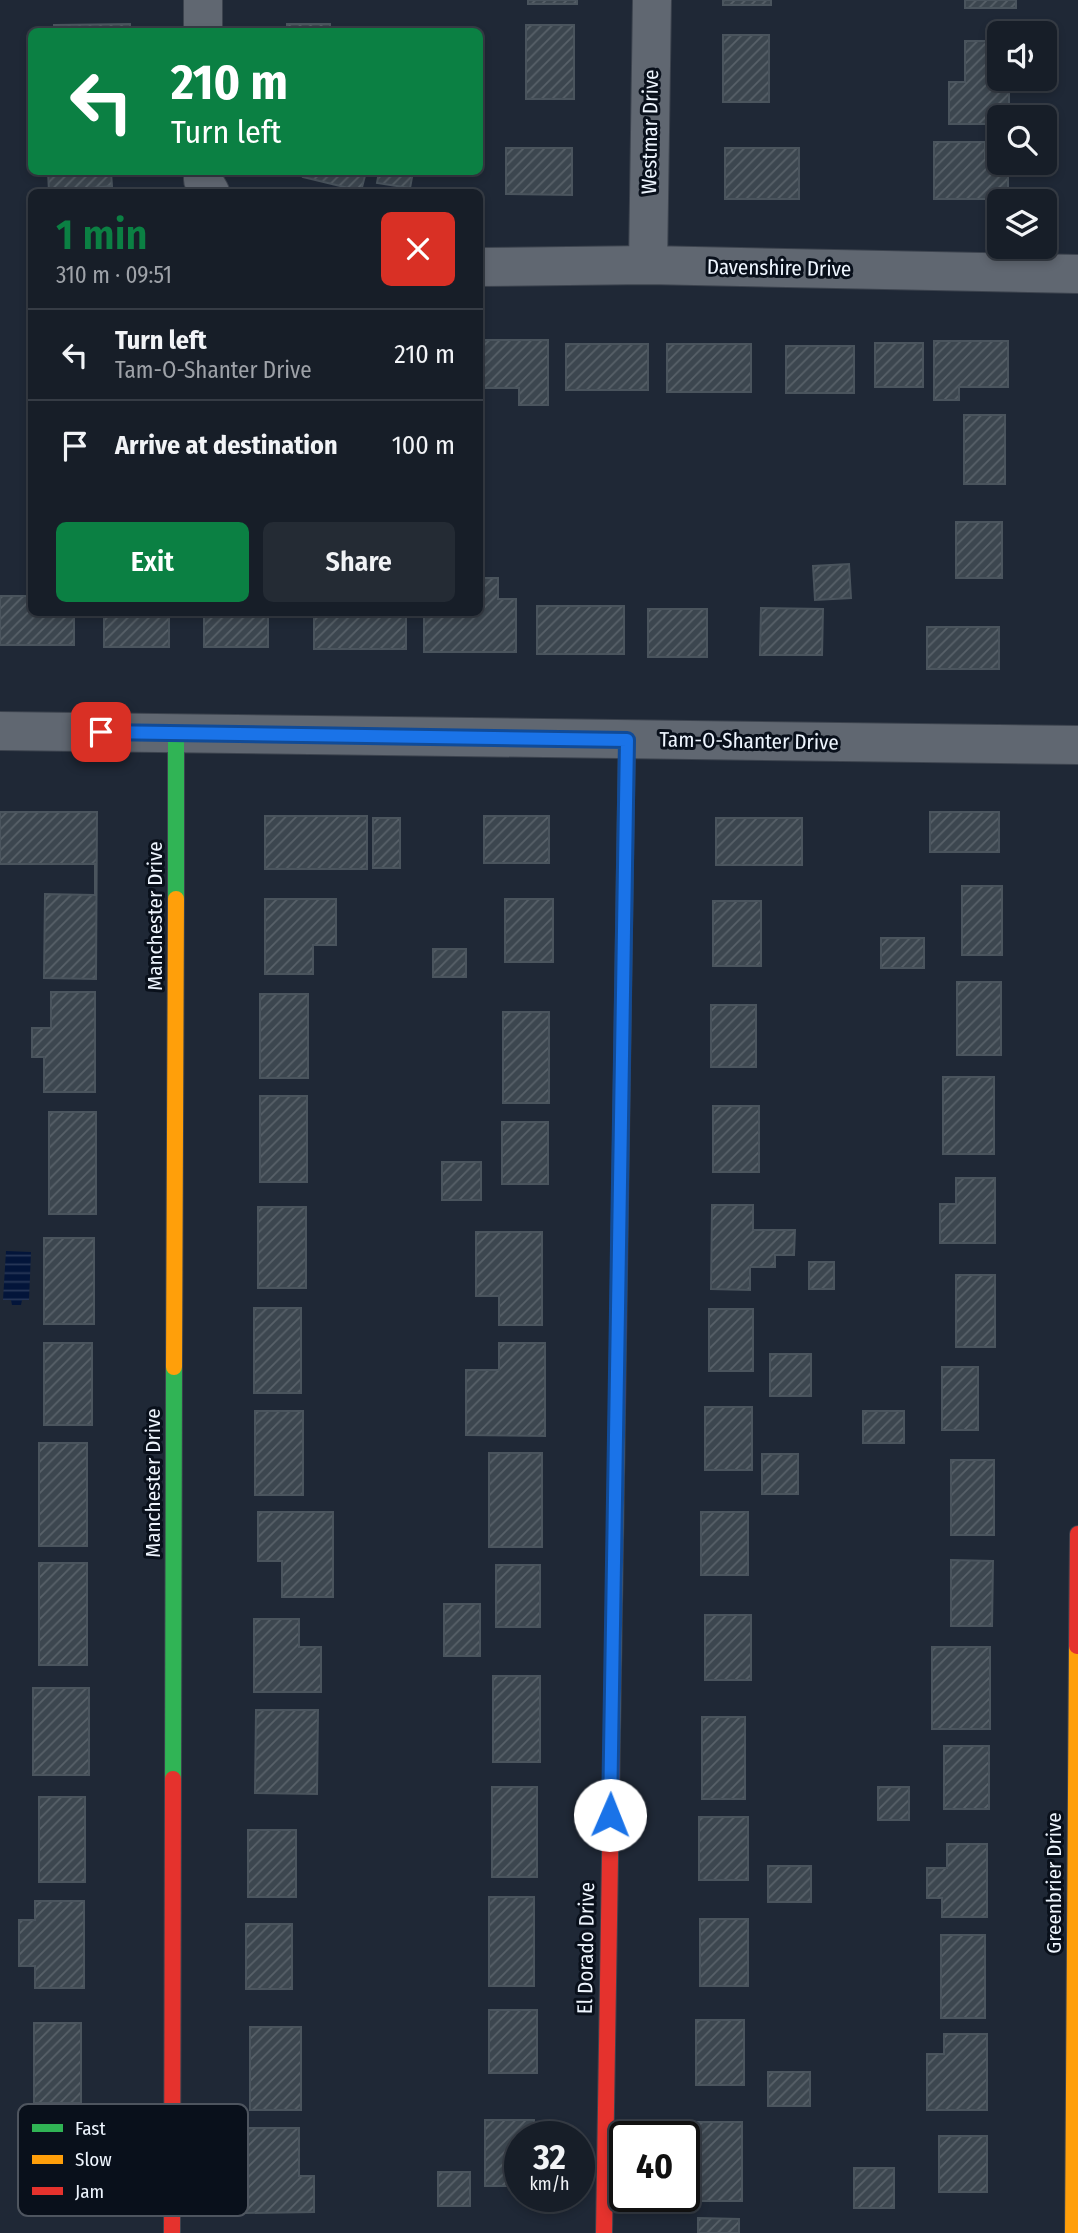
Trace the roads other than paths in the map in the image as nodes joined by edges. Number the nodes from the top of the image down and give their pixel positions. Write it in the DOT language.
graph roads {
  1 [pos="203,0"];
  2 [pos="652,0"];
  3 [pos="203,28"];
  4 [pos="648,265"];
  5 [pos="483,267"];
  6 [pos="1078,274"];
  7 [pos="0,731"];
  8 [pos="176,733"];
  9 [pos="627,740"];
  10 [pos="1078,745"];
  11 [pos="1078,1534"];
  12 [pos="172,2104"];
  13 [pos="604,2233"];
  14 [pos="1073,2233"];
  1 -- 3 [label="street"];
  2 -- 4 [label="street, Westmar Drive"];
  4 -- 5 [label="street, Davenshire Drive"];
  4 -- 6 [label="street, Davenshire Drive"];
  7 -- 8 [label="street, Tam-O-Shanter Drive"];
  8 -- 9 [label="street, Tam-O-Shanter Drive"];
  8 -- 12 [label="street, Manchester Drive"];
  9 -- 10 [label="street, Tam-O-Shanter Drive"];
  9 -- 13 [label="street, El Dorado Drive"];
  11 -- 14 [label="street, Greenbrier Drive"];
}
